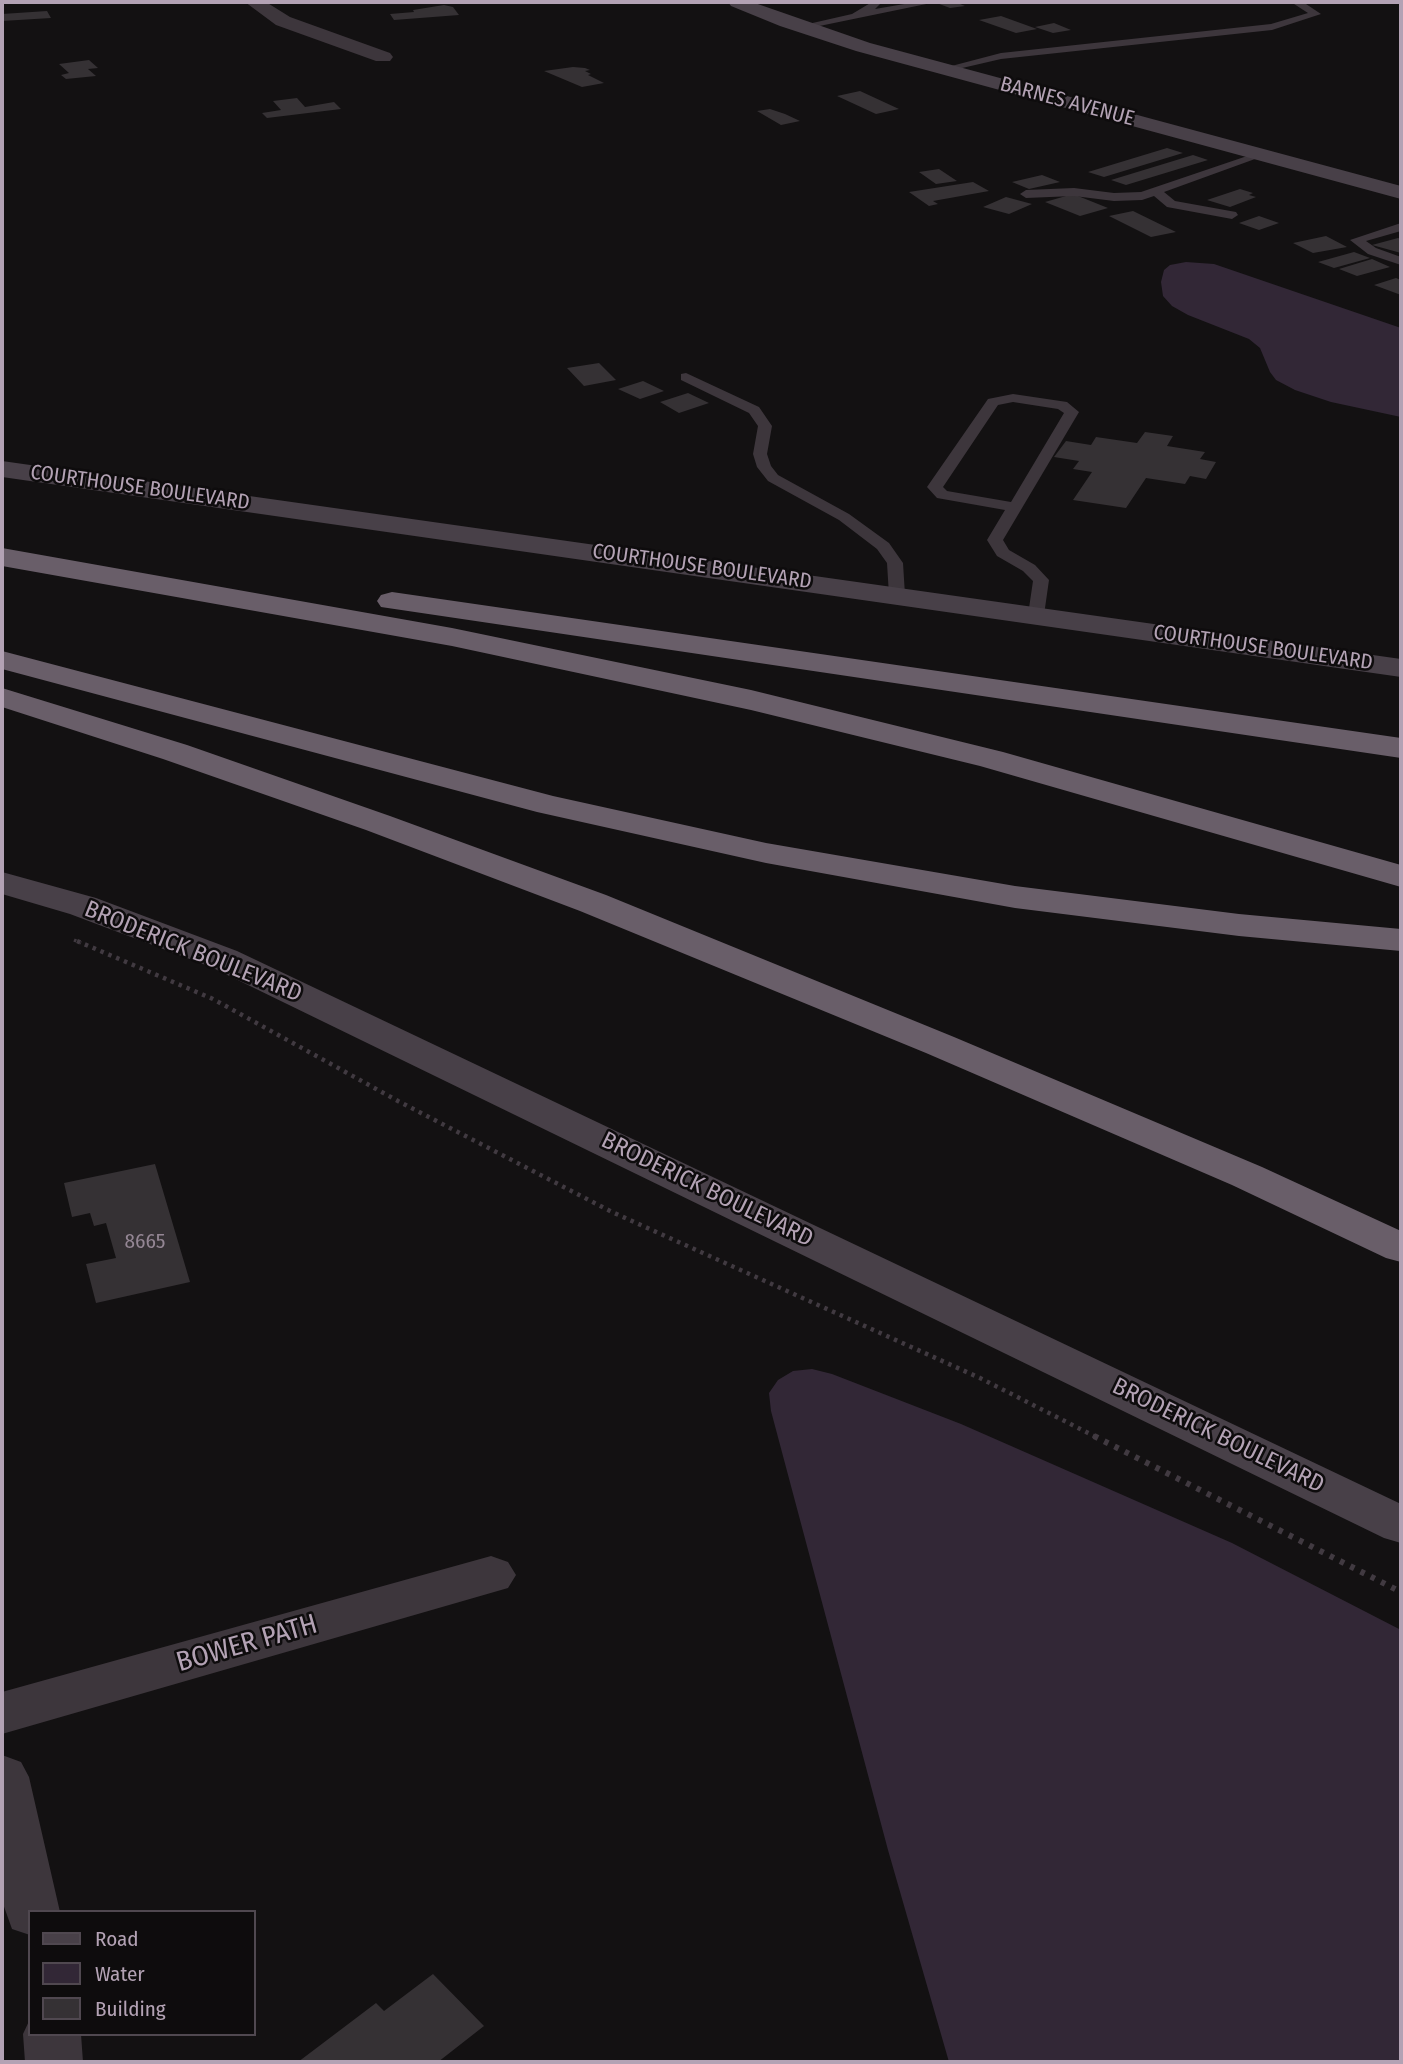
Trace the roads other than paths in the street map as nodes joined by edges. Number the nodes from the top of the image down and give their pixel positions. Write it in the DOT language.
graph roads {
  1 [pos="254,2"];
  2 [pos="737,2"];
  3 [pos="877,2"];
  4 [pos="931,2"];
  5 [pos="1296,2"];
  6 [pos="855,16"];
  7 [pos="800,27"];
  8 [pos="383,57"];
  9 [pos="945,69"];
  10 [pos="1260,155"];
  11 [pos="1157,192"];
  12 [pos="1401,193"];
  13 [pos="1026,194"];
  14 [pos="1131,198"];
  15 [pos="1171,204"];
  16 [pos="1232,215"];
  17 [pos="1401,228"];
  18 [pos="1401,261"];
  19 [pos="686,377"];
  20 [pos="2,469"];
  21 [pos="1015,508"];
  22 [pos="2,546"];
  23 [pos="2,557"];
  24 [pos="897,595"];
  25 [pos="1036,615"];
  26 [pos="2,660"];
  27 [pos="1401,668"];
  28 [pos="2,697"];
  29 [pos="1401,748"];
  30 [pos="1401,876"];
  31 [pos="2,883"];
  32 [pos="1401,940"];
  33 [pos="1401,1248"];
  34 [pos="1401,1525"];
  35 [pos="491,1575"];
  36 [pos="2,1713"];
  37 [pos="2,1777"];
  38 [pos="32,1910"];
  39 [pos="52,2036"];
  40 [pos="54,2062"];
  1 -- 8 [label="street"];
  2 -- 7 [label="street, BARNES AVENUE"];
  3 -- 6 [label="lane"];
  4 -- 6 [label="lane"];
  5 -- 9 [label="lane"];
  6 -- 7 [label="lane"];
  7 -- 9 [label="street, BARNES AVENUE"];
  9 -- 10 [label="street, BARNES AVENUE"];
  10 -- 11 [label="lane"];
  10 -- 12 [label="street, BARNES AVENUE"];
  11 -- 14 [label="lane"];
  11 -- 15 [label="lane"];
  13 -- 14 [label="lane"];
  14 -- 15 [label="lane"];
  15 -- 16 [label="lane"];
  17 -- 18 [label="lane"];
  19 -- 24 [label="lane"];
  20 -- 24 [label="street, COURTHOUSE BOULEVARD"];
  21 -- 21 [label="lane"];
  21 -- 25 [label="lane"];
  22 -- 29 [label="highway"];
  23 -- 30 [label="highway"];
  24 -- 25 [label="street, COURTHOUSE BOULEVARD"];
  25 -- 27 [label="street, COURTHOUSE BOULEVARD"];
  26 -- 32 [label="highway"];
  28 -- 33 [label="highway"];
  31 -- 34 [label="street, BRODERICK BOULEVARD"];
  35 -- 36 [label="street, BOWER PATH"];
  37 -- 38 [label="street"];
  39 -- 40 [label="street"];
}
